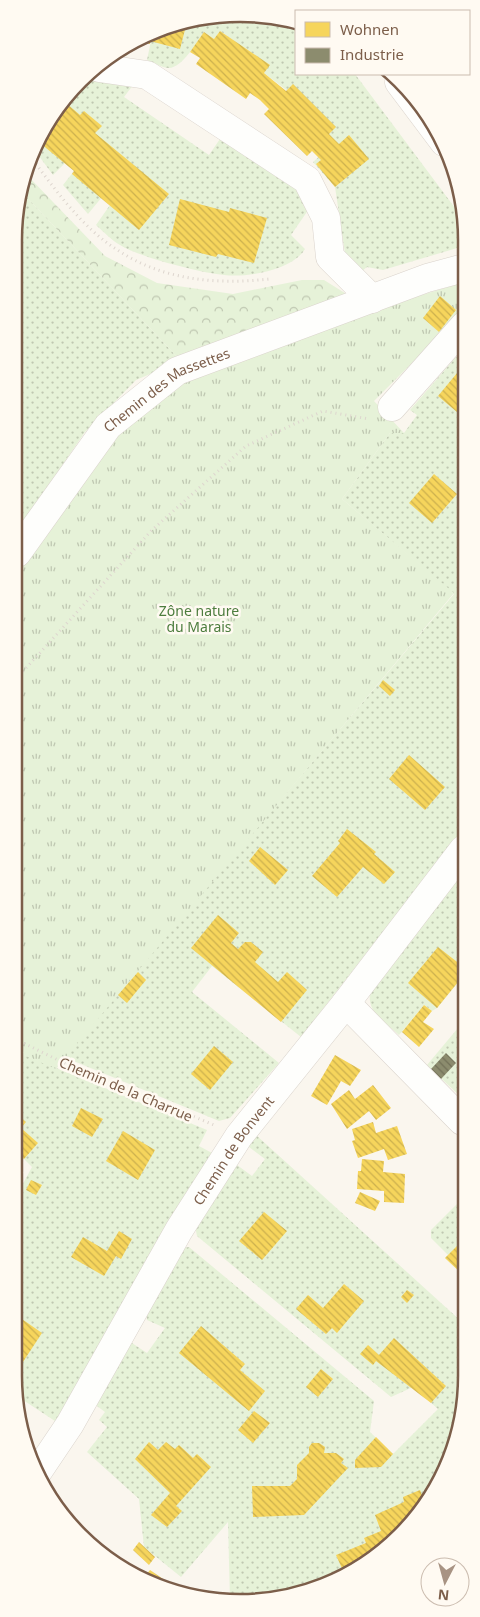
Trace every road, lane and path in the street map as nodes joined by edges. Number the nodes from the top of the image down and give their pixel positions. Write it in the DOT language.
graph roads {
  1 [pos="106,69"];
  2 [pos="36,164"];
  3 [pos="458,270"];
  4 [pos="269,279"];
  5 [pos="372,300"];
  6 [pos="458,333"];
  7 [pos="392,407"];
  8 [pos="22,546"];
  9 [pos="22,672"];
  10 [pos="458,857"];
  11 [pos="346,1003"];
  12 [pos="22,1042"];
  13 [pos="458,1117"];
  14 [pos="239,1136"];
  15 [pos="42,1466"];
  1 -- 5 [label="street"];
  2 -- 4 [label="path"];
  3 -- 5 [label="street, Chemin des Massettes"];
  5 -- 8 [label="street, Chemin des Massettes"];
  6 -- 7 [label="street"];
  7 -- 9 [label="path"];
  10 -- 11 [label="street, Chemin de Bonvent"];
  11 -- 13 [label="street"];
  11 -- 14 [label="street, Chemin de Bonvent"];
  12 -- 14 [label="path, Chemin de la Charrue"];
  14 -- 15 [label="street, Chemin de Bonvent"];
}
